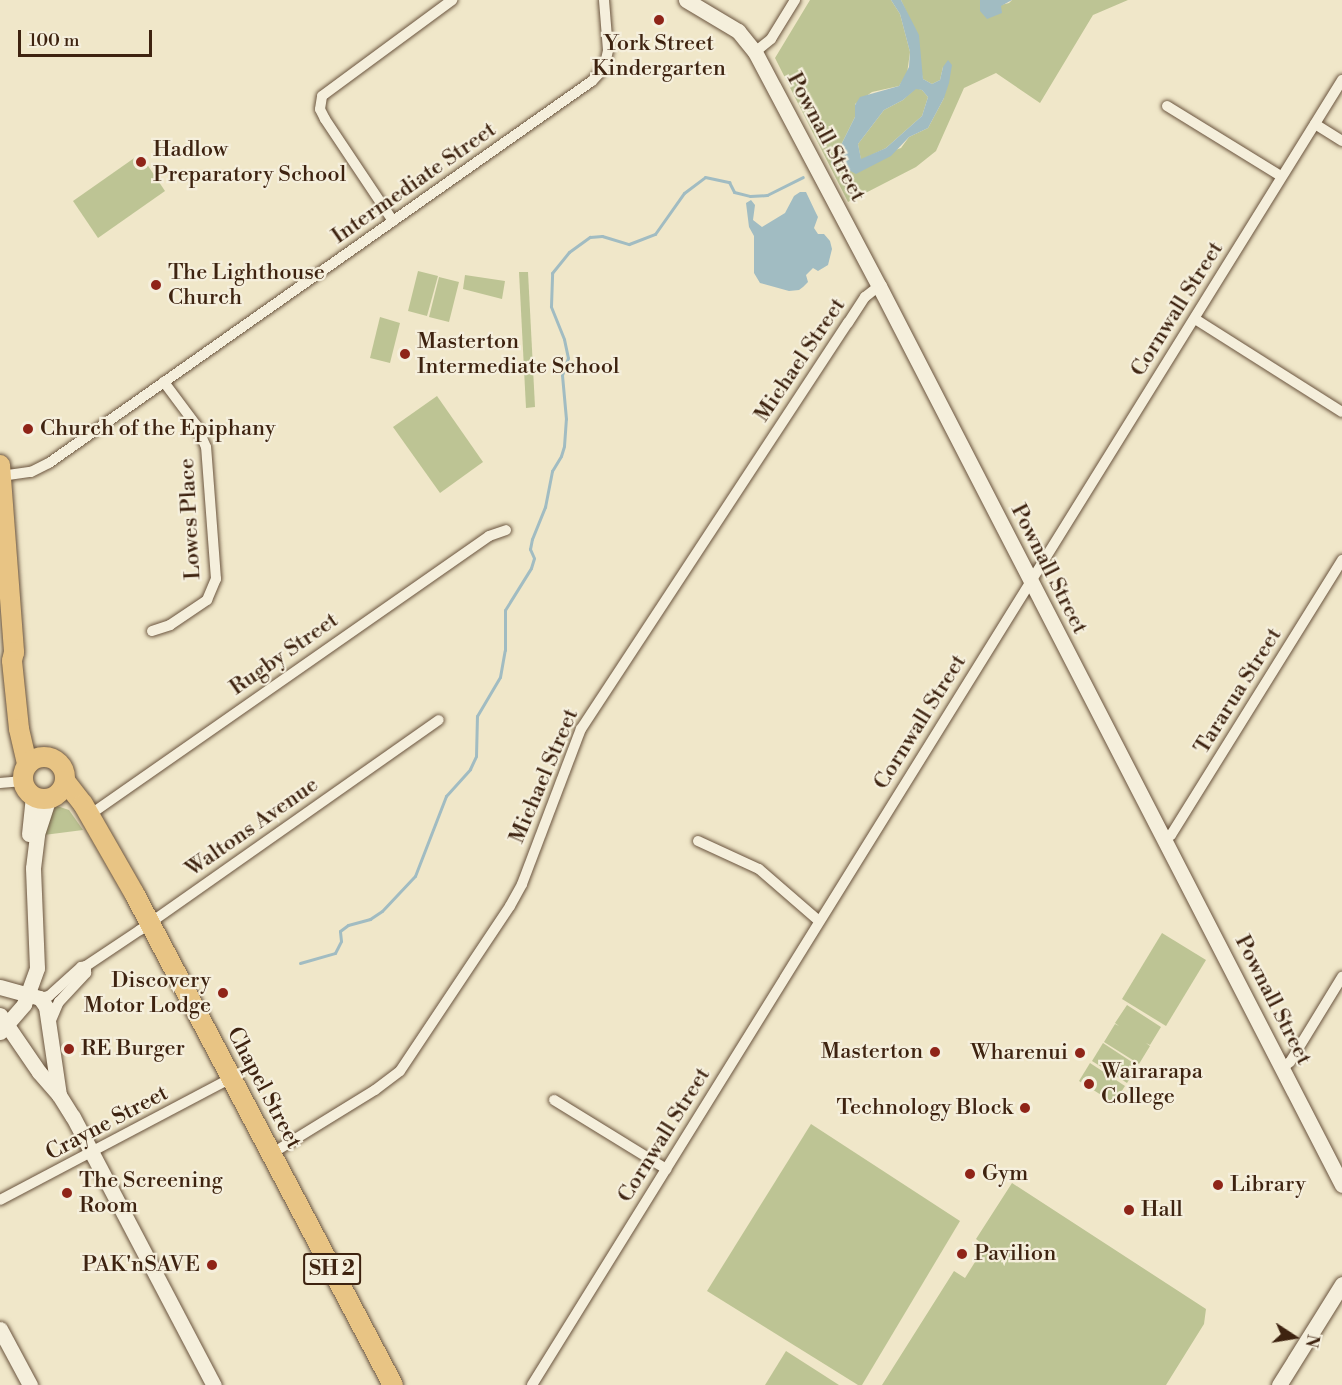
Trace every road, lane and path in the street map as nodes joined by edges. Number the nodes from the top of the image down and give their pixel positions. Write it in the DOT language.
graph roads {
  1 [pos="452,0"];
  2 [pos="604,0"];
  3 [pos="686,0"];
  4 [pos="795,0"];
  5 [pos="755,52"];
  6 [pos="1342,80"];
  7 [pos="1167,106"];
  8 [pos="1315,124"];
  9 [pos="1342,141"];
  10 [pos="1281,176"];
  11 [pos="393,221"];
  12 [pos="879,286"];
  13 [pos="1195,319"];
  14 [pos="164,382"];
  15 [pos="1342,412"];
  16 [pos="0,470"];
  17 [pos="2,512"];
  18 [pos="506,530"];
  19 [pos="1342,560"];
  20 [pos="1030,582"];
  21 [pos="152,631"];
  22 [pos="14,652"];
  23 [pos="439,720"];
  24 [pos="47,756"];
  25 [pos="0,783"];
  26 [pos="42,786"];
  27 [pos="88,816"];
  28 [pos="1164,839"];
  29 [pos="698,841"];
  30 [pos="819,921"];
  31 [pos="149,923"];
  32 [pos="86,966"];
  33 [pos="1342,977"];
  34 [pos="0,987"];
  35 [pos="35,996"];
  36 [pos="2,1024"];
  37 [pos="49,1025"];
  38 [pos="1282,1068"];
  39 [pos="231,1078"];
  40 [pos="59,1095"];
  41 [pos="554,1100"];
  42 [pos="92,1153"];
  43 [pos="271,1154"];
  44 [pos="666,1169"];
  45 [pos="1342,1185"];
  46 [pos="0,1200"];
  47 [pos="1342,1284"];
  48 [pos="0,1329"];
  49 [pos="30,1385"];
  50 [pos="213,1385"];
  51 [pos="393,1385"];
  52 [pos="532,1385"];
  53 [pos="1279,1385"];
  1 -- 11 [label="street"];
  2 -- 11 [label="street, Intermediate Street"];
  3 -- 5 [label="street, Pownall Street"];
  4 -- 5 [label="street"];
  5 -- 12 [label="street, Pownall Street"];
  6 -- 8 [label="street, Cornwall Street"];
  7 -- 10 [label="street"];
  8 -- 9 [label="street"];
  8 -- 10 [label="street, Cornwall Street"];
  10 -- 13 [label="street, Cornwall Street"];
  11 -- 14 [label="street, Intermediate Street"];
  12 -- 20 [label="street, Pownall Street"];
  12 -- 43 [label="street, Michael Street"];
  13 -- 15 [label="street"];
  13 -- 20 [label="street, Cornwall Street"];
  14 -- 16 [label="street, Intermediate Street"];
  14 -- 21 [label="street, Lowes Place"];
  16 -- 17 [label="highway, SH 2"];
  17 -- 22 [label="highway, SH 2"];
  18 -- 27 [label="street, Rugby Street"];
  19 -- 28 [label="street, Tararua Street"];
  20 -- 28 [label="street, Pownall Street"];
  20 -- 30 [label="street, Cornwall Street"];
  22 -- 24 [label="highway, SH 2"];
  22 -- 26 [label="highway, SH 2"];
  23 -- 31 [label="street, Waltons Avenue"];
  24 -- 26 [label="highway"];
  24 -- 26 [label="highway, SH 2"];
  25 -- 26 [label="street"];
  26 -- 27 [label="highway, Chapel Street / SH 2"];
  26 -- 35 [label="street"];
  27 -- 31 [label="highway, Chapel Street / SH 2"];
  28 -- 38 [label="street, Pownall Street"];
  29 -- 30 [label="street"];
  30 -- 44 [label="street, Cornwall Street"];
  31 -- 32 [label="street, Waltons Avenue"];
  31 -- 39 [label="highway, Chapel Street / SH 2"];
  32 -- 35 [label="street, Waltons Avenue"];
  32 -- 37 [label="street, Waltons Avenue"];
  33 -- 38 [label="street"];
  34 -- 35 [label="street"];
  35 -- 36 [label="street"];
  35 -- 37 [label="street"];
  36 -- 40 [label="street"];
  37 -- 40 [label="street"];
  38 -- 45 [label="street, Pownall Street"];
  39 -- 42 [label="street, Crayne Street"];
  39 -- 43 [label="highway, Chapel Street / SH 2"];
  40 -- 42 [label="street"];
  41 -- 44 [label="street"];
  42 -- 46 [label="street, Crayne Street"];
  42 -- 50 [label="street"];
  43 -- 51 [label="highway, Chapel Street / SH 2"];
  44 -- 52 [label="street, Cornwall Street"];
  47 -- 53 [label="street"];
  48 -- 49 [label="street"];
}
